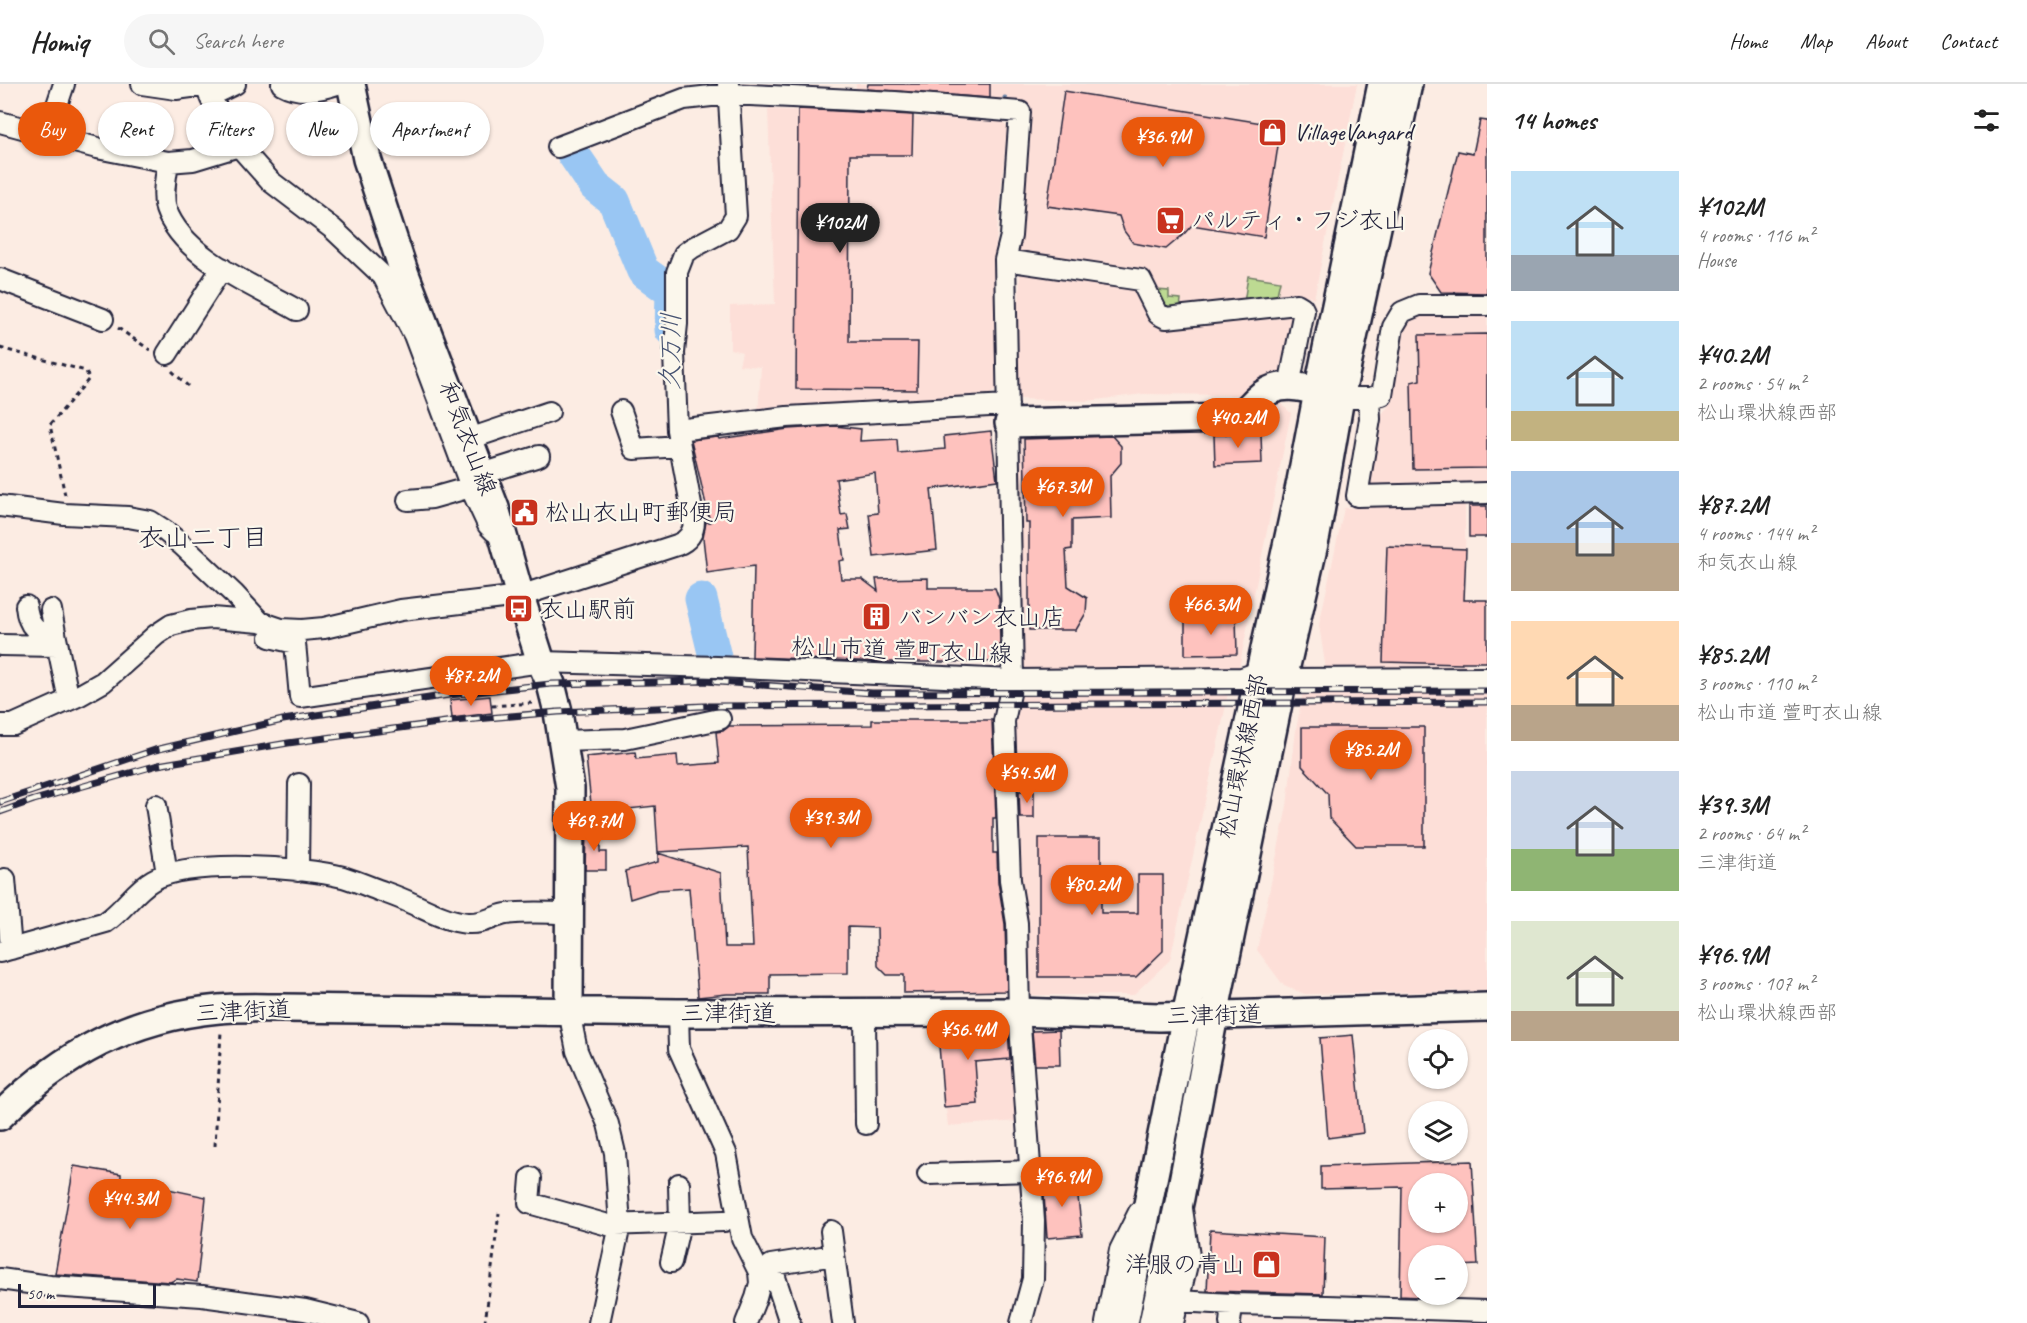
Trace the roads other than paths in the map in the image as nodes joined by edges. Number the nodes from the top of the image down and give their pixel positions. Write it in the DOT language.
graph roads {
  1 [pos="64,84"];
  2 [pos="142,84"];
  3 [pos="235,84"];
  4 [pos="282,84"];
  5 [pos="337,84"];
  6 [pos="351,84"];
  7 [pos="1382,84"];
  8 [pos="1408,84"];
  9 [pos="207,88"];
  10 [pos="729,89"];
  11 [pos="58,102"];
  12 [pos="215,102"];
  13 [pos="0,122"];
  14 [pos="18,127"];
  15 [pos="86,145"];
  16 [pos="558,147"];
  17 [pos="206,156"];
  18 [pos="248,156"];
  19 [pos="168,162"];
  20 [pos="1005,260"];
  21 [pos="222,268"];
  22 [pos="0,279"];
  23 [pos="1487,305"];
  24 [pos="297,310"];
  25 [pos="103,319"];
  26 [pos="167,354"];
  27 [pos="1289,386"];
  28 [pos="1329,395"];
  29 [pos="1369,398"];
  30 [pos="621,411"];
  31 [pos="549,412"];
  32 [pos="1008,414"];
  33 [pos="679,438"];
  34 [pos="469,439"];
  35 [pos="539,456"];
  36 [pos="477,481"];
  37 [pos="1487,493"];
  38 [pos="408,500"];
  39 [pos="0,506"];
  40 [pos="520,596"];
  41 [pos="26,606"];
  42 [pos="51,609"];
  43 [pos="260,622"];
  44 [pos="57,642"];
  45 [pos="0,645"];
  46 [pos="541,662"];
  47 [pos="1271,676"];
  48 [pos="1487,678"];
  49 [pos="1013,680"];
  50 [pos="69,700"];
  51 [pos="720,719"];
  52 [pos="0,725"];
  53 [pos="564,741"];
  54 [pos="299,784"];
  55 [pos="156,805"];
  56 [pos="298,871"];
  57 [pos="167,874"];
  58 [pos="5,879"];
  59 [pos="570,913"];
  60 [pos="5,950"];
  61 [pos="1487,1007"];
  62 [pos="569,1011"];
  63 [pos="865,1012"];
  64 [pos="1019,1012"];
  65 [pos="678,1013"];
  66 [pos="1214,1015"];
  67 [pos="1186,1016"];
  68 [pos="0,1116"];
  69 [pos="866,1124"];
  70 [pos="1030,1171"];
  71 [pos="928,1174"];
  72 [pos="531,1178"];
  73 [pos="679,1184"];
  74 [pos="1180,1198"];
  75 [pos="724,1221"];
  76 [pos="680,1222"];
  77 [pos="620,1225"];
  78 [pos="831,1231"];
  79 [pos="834,1255"];
  80 [pos="671,1262"];
  81 [pos="0,1279"];
  82 [pos="1178,1301"];
  83 [pos="1487,1311"];
  84 [pos="1231,1314"];
  85 [pos="1366,1315"];
  86 [pos="1113,1317"];
  87 [pos="1462,1317"];
  88 [pos="358,1323"];
  89 [pos="599,1323"];
  90 [pos="746,1323"];
  91 [pos="790,1323"];
  92 [pos="843,1323"];
  93 [pos="1021,1323"];
  94 [pos="1153,1323"];
  95 [pos="1173,1323"];
  1 -- 11 [label="street"];
  2 -- 9 [label="street"];
  3 -- 9 [label="street"];
  4 -- 5 [label="street"];
  6 -- 34 [label="street, 和気衣山線"];
  7 -- 28 [label="street, 松山環状線西部"];
  8 -- 28 [label="street, 松山環状線西部"];
  9 -- 12 [label="street"];
  10 -- 16 [label="street"];
  10 -- 20 [label="street"];
  10 -- 33 [label="street"];
  13 -- 14 [label="street"];
  15 -- 19 [label="street"];
  17 -- 19 [label="street"];
  18 -- 36 [label="street"];
  19 -- 21 [label="street"];
  20 -- 27 [label="street"];
  20 -- 32 [label="street"];
  21 -- 24 [label="street"];
  21 -- 26 [label="street"];
  22 -- 25 [label="street"];
  23 -- 29 [label="street"];
  27 -- 28 [label="street"];
  27 -- 32 [label="street"];
  28 -- 29 [label="street"];
  28 -- 47 [label="street, 松山環状線西部"];
  29 -- 37 [label="street"];
  30 -- 33 [label="street"];
  31 -- 34 [label="street"];
  32 -- 33 [label="street"];
  32 -- 49 [label="street"];
  33 -- 40 [label="street"];
  34 -- 36 [label="street, 和気衣山線"];
  35 -- 36 [label="street"];
  36 -- 38 [label="street"];
  36 -- 40 [label="street, 和気衣山線"];
  39 -- 43 [label="street"];
  40 -- 43 [label="street"];
  40 -- 46 [label="street, 和気衣山線"];
  41 -- 44 [label="street"];
  42 -- 44 [label="street"];
  43 -- 46 [label="street, 松山市道 萱町衣山線"];
  43 -- 50 [label="street"];
  44 -- 45 [label="street"];
  44 -- 50 [label="street"];
  46 -- 49 [label="street, 松山市道 萱町衣山線"];
  46 -- 53 [label="street, 和気衣山線"];
  47 -- 48 [label="street, 松山市道 萱町衣山線"];
  47 -- 49 [label="street, 松山市道 萱町衣山線"];
  47 -- 66 [label="street, 松山環状線西部"];
  47 -- 67 [label="street, 松山環状線西部"];
  49 -- 64 [label="street"];
  50 -- 52 [label="street"];
  51 -- 53 [label="street"];
  53 -- 59 [label="street, 和気衣山線"];
  54 -- 56 [label="street"];
  55 -- 57 [label="street"];
  56 -- 57 [label="street"];
  56 -- 59 [label="street"];
  57 -- 60 [label="street"];
  58 -- 60 [label="street"];
  59 -- 62 [label="street, 和気衣山線"];
  61 -- 66 [label="street, 三津街道"];
  62 -- 65 [label="street, 三津街道"];
  62 -- 68 [label="street, 三津街道"];
  62 -- 77 [label="street"];
  63 -- 64 [label="street, 三津街道"];
  63 -- 65 [label="street, 三津街道"];
  63 -- 69 [label="street"];
  64 -- 67 [label="street, 三津街道"];
  64 -- 70 [label="street"];
  65 -- 90 [label="street"];
  66 -- 67 [label="street, 三津街道"];
  66 -- 74 [label="street, 松山環状線西部"];
  67 -- 86 [label="street, 松山環状線西部"];
  70 -- 71 [label="street"];
  70 -- 93 [label="street"];
  72 -- 77 [label="street"];
  73 -- 76 [label="street"];
  74 -- 82 [label="street"];
  74 -- 94 [label="street, 松山環状線西部"];
  75 -- 76 [label="street"];
  76 -- 77 [label="street"];
  76 -- 80 [label="street"];
  77 -- 89 [label="street"];
  78 -- 79 [label="street"];
  79 -- 91 [label="street"];
  79 -- 92 [label="street"];
  81 -- 88 [label="street"];
  82 -- 84 [label="street"];
  82 -- 95 [label="street"];
  83 -- 87 [label="street"];
  84 -- 85 [label="street"];
  85 -- 87 [label="street"];
}
